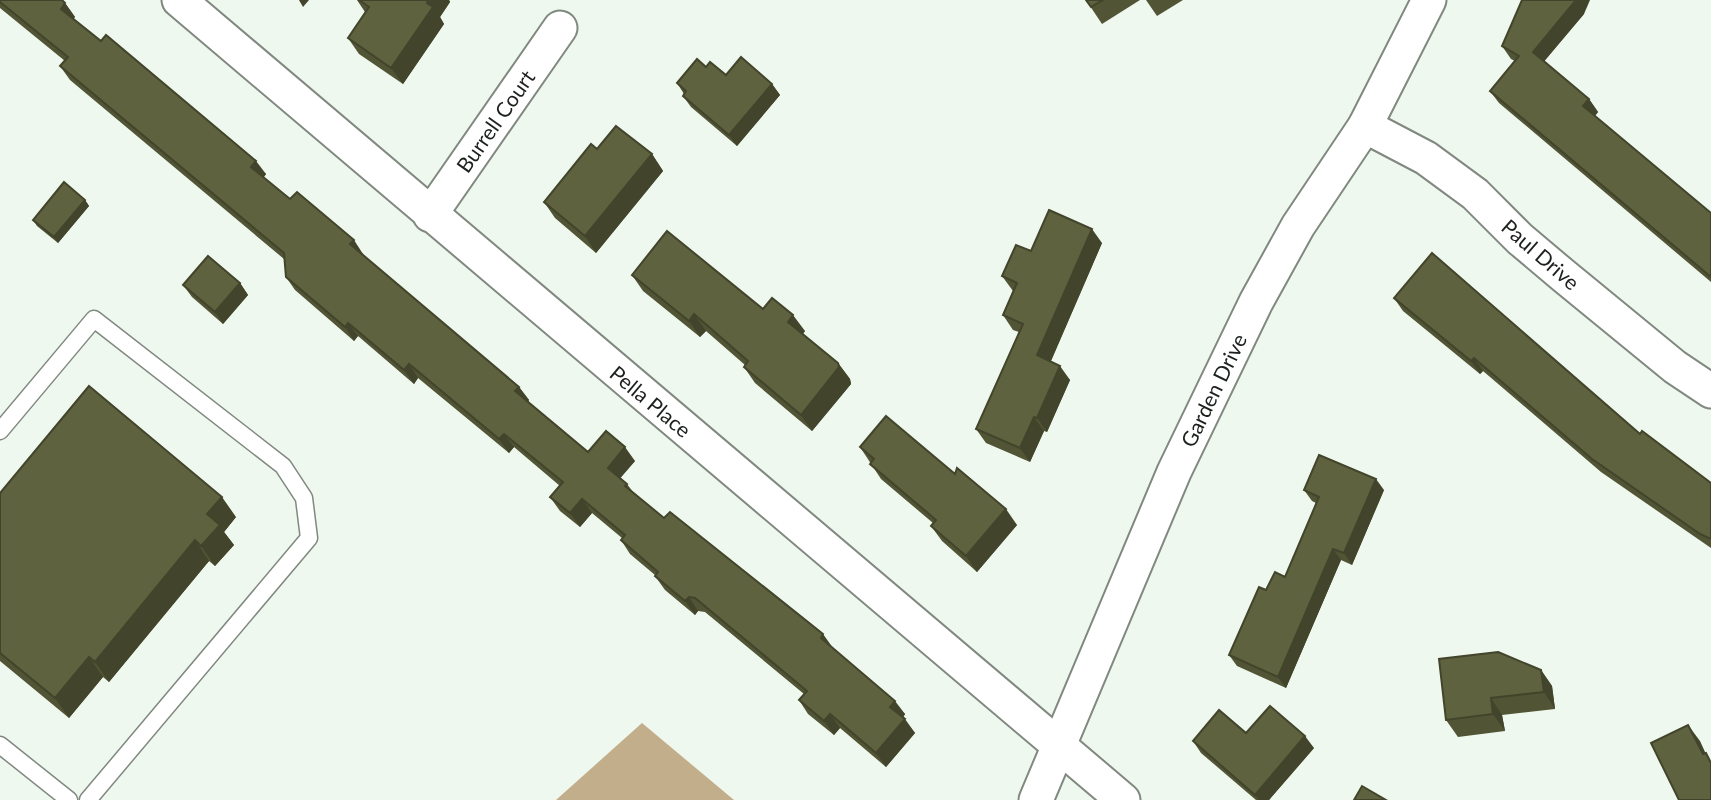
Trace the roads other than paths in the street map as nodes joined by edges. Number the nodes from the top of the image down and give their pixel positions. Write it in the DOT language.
graph roads {
  1 [pos="179,0"];
  2 [pos="1429,0"];
  3 [pos="560,28"];
  4 [pos="1365,127"];
  5 [pos="430,215"];
  6 [pos="1711,391"];
  7 [pos="0,431"];
  8 [pos="1059,744"];
  9 [pos="0,745"];
  10 [pos="69,800"];
  11 [pos="88,800"];
  12 [pos="1036,800"];
  13 [pos="1123,800"];
  1 -- 5 [label="street, Pella Place"];
  2 -- 4 [label="street, Garden Drive"];
  3 -- 5 [label="street, Burrell Court"];
  4 -- 6 [label="street, Paul Drive"];
  4 -- 8 [label="street, Garden Drive"];
  5 -- 8 [label="street, Pella Place"];
  7 -- 11 [label="lane"];
  8 -- 12 [label="street, Garden Drive"];
  8 -- 13 [label="street, Pella Place"];
  9 -- 10 [label="lane"];
}
